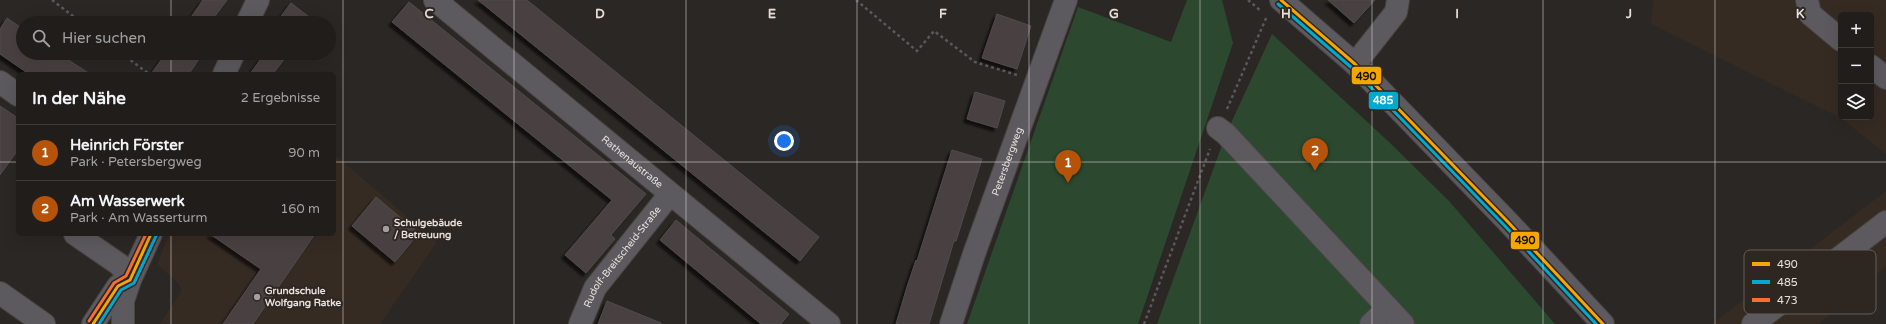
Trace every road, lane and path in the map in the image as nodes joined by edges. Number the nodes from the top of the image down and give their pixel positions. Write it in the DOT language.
graph roads {
  1 [pos="52,0"];
  2 [pos="258,0"];
  3 [pos="435,0"];
  4 [pos="856,0"];
  5 [pos="1066,0"];
  6 [pos="1398,0"];
  7 [pos="1807,0"];
  8 [pos="1274,8"];
  9 [pos="73,16"];
  10 [pos="251,16"];
  11 [pos="1838,37"];
  12 [pos="130,60"];
  13 [pos="231,60"];
  14 [pos="1355,64"];
  15 [pos="1874,68"];
  16 [pos="146,72"];
  17 [pos="225,72"];
  18 [pos="1886,78"];
  19 [pos="1036,81"];
  20 [pos="0,82"];
  21 [pos="16,94"];
  22 [pos="1218,128"];
  23 [pos="670,194"];
  24 [pos="1886,222"];
  25 [pos="78,236"];
  26 [pos="150,236"];
  27 [pos="1849,250"];
  28 [pos="130,280"];
  29 [pos="0,293"];
  30 [pos="1388,308"];
  31 [pos="1766,314"];
  32 [pos="44,324"];
  33 [pos="93,324"];
  34 [pos="123,324"];
  35 [pos="580,324"];
  36 [pos="829,324"];
  37 [pos="951,324"];
  38 [pos="1144,324"];
  39 [pos="1371,324"];
  40 [pos="1403,324"];
  41 [pos="1603,324"];
  42 [pos="1753,324"];
  1 -- 9 [label="path"];
  2 -- 10 [label="street"];
  3 -- 23 [label="street, Rathenaustraße"];
  4 -- 19 [label="path"];
  5 -- 19 [label="street, Petersbergweg"];
  6 -- 14 [label="street"];
  7 -- 11 [label="street"];
  8 -- 14 [label="street"];
  8 -- 22 [label="path"];
  12 -- 16 [label="path"];
  13 -- 17 [label="street"];
  14 -- 41 [label="street"];
  15 -- 18 [label="street"];
  19 -- 37 [label="street, Petersbergweg"];
  20 -- 21 [label="street"];
  22 -- 30 [label="street"];
  22 -- 38 [label="path"];
  23 -- 35 [label="street, Rudolf-Breitscheid-Straße"];
  23 -- 36 [label="street, Rathenaustraße"];
  24 -- 27 [label="street"];
  25 -- 28 [label="street"];
  26 -- 28 [label="street"];
  28 -- 33 [label="street"];
  28 -- 34 [label="street"];
  29 -- 32 [label="street"];
  30 -- 39 [label="street"];
  30 -- 40 [label="street"];
  31 -- 42 [label="street"];
}
